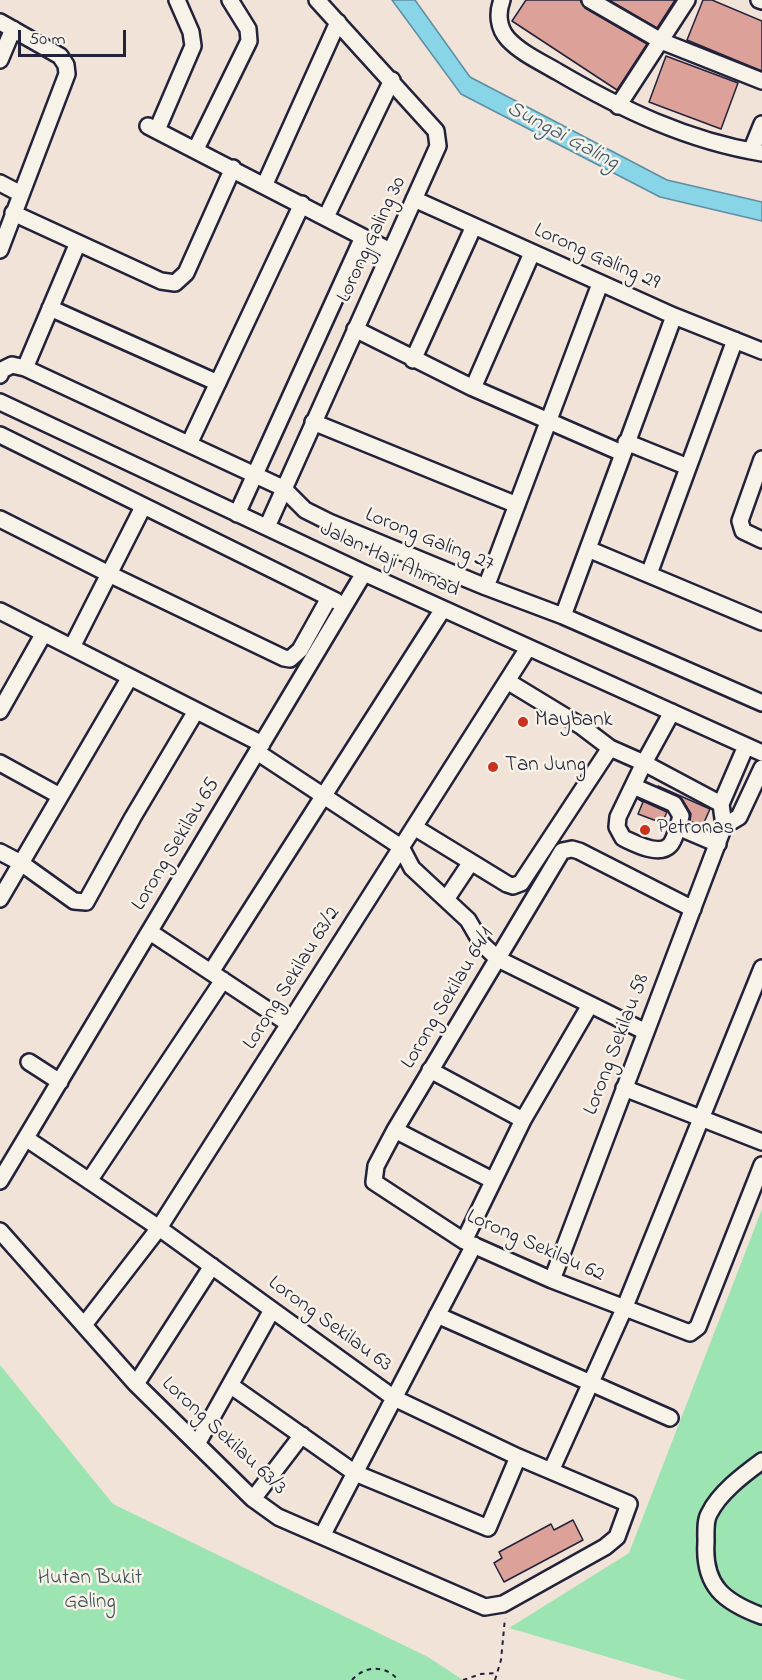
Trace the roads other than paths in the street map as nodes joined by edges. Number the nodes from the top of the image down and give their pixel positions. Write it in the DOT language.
graph roads {
  1 [pos="177,0"];
  2 [pos="230,0"];
  3 [pos="317,0"];
  4 [pos="502,0"];
  5 [pos="590,0"];
  6 [pos="687,0"];
  7 [pos="338,22"];
  8 [pos="6,26"];
  9 [pos="661,41"];
  10 [pos="0,60"];
  11 [pos="392,80"];
  12 [pos="762,81"];
  13 [pos="618,106"];
  14 [pos="762,124"];
  15 [pos="196,149"];
  16 [pos="757,152"];
  17 [pos="233,168"];
  18 [pos="0,183"];
  19 [pos="265,184"];
  20 [pos="21,194"];
  21 [pos="414,199"];
  22 [pos="302,204"];
  23 [pos="13,213"];
  24 [pos="326,217"];
  25 [pos="474,226"];
  26 [pos="363,237"];
  27 [pos="77,244"];
  28 [pos="0,250"];
  29 [pos="390,251"];
  30 [pos="532,254"];
  31 [pos="600,284"];
  32 [pos="50,308"];
  33 [pos="674,316"];
  34 [pos="355,329"];
  35 [pos="735,340"];
  36 [pos="762,351"];
  37 [pos="413,360"];
  38 [pos="25,368"];
  39 [pos="0,375"];
  40 [pos="218,383"];
  41 [pos="473,388"];
  42 [pos="0,402"];
  43 [pos="313,422"];
  44 [pos="548,422"];
  45 [pos="0,435"];
  46 [pos="189,444"];
  47 [pos="624,448"];
  48 [pos="762,459"];
  49 [pos="688,466"];
  50 [pos="255,476"];
  51 [pos="283,488"];
  52 [pos="517,505"];
  53 [pos="143,507"];
  54 [pos="237,513"];
  55 [pos="0,519"];
  56 [pos="267,527"];
  57 [pos="762,540"];
  58 [pos="588,549"];
  59 [pos="364,573"];
  60 [pos="109,574"];
  61 [pos="649,574"];
  62 [pos="486,587"];
  63 [pos="329,598"];
  64 [pos="345,605"];
  65 [pos="443,609"];
  66 [pos="0,611"];
  67 [pos="563,616"];
  68 [pos="762,621"];
  69 [pos="44,633"];
  70 [pos="72,647"];
  71 [pos="528,648"];
  72 [pos="130,677"];
  73 [pos="507,681"];
  74 [pos="761,700"];
  75 [pos="0,711"];
  76 [pos="196,711"];
  77 [pos="672,712"];
  78 [pos="746,746"];
  79 [pos="260,748"];
  80 [pos="610,748"];
  81 [pos="762,753"];
  82 [pos="644,763"];
  83 [pos="0,764"];
  84 [pos="762,768"];
  85 [pos="633,786"];
  86 [pos="323,795"];
  87 [pos="60,796"];
  88 [pos="755,799"];
  89 [pos="722,804"];
  90 [pos="724,826"];
  91 [pos="414,827"];
  92 [pos="678,827"];
  93 [pos="718,844"];
  94 [pos="401,847"];
  95 [pos="0,852"];
  96 [pos="471,862"];
  97 [pos="21,863"];
  98 [pos="0,898"];
  99 [pos="447,898"];
  100 [pos="693,909"];
  101 [pos="150,932"];
  102 [pos="498,959"];
  103 [pos="762,969"];
  104 [pos="217,976"];
  105 [pos="590,1005"];
  106 [pos="289,1024"];
  107 [pos="646,1032"];
  108 [pos="29,1062"];
  109 [pos="430,1070"];
  110 [pos="60,1083"];
  111 [pos="624,1089"];
  112 [pos="703,1119"];
  113 [pos="524,1120"];
  114 [pos="395,1130"];
  115 [pos="27,1139"];
  116 [pos="762,1142"];
  117 [pos="762,1165"];
  118 [pos="374,1175"];
  119 [pos="492,1180"];
  120 [pos="0,1181"];
  121 [pos="88,1181"];
  122 [pos="159,1228"];
  123 [pos="0,1231"];
  124 [pos="469,1243"];
  125 [pos="212,1266"];
  126 [pos="552,1280"];
  127 [pos="624,1309"];
  128 [pos="272,1310"];
  129 [pos="437,1315"];
  130 [pos="84,1325"];
  131 [pos="136,1384"];
  132 [pos="591,1384"];
  133 [pos="230,1385"];
  134 [pos="394,1398"];
  135 [pos="670,1418"];
  136 [pos="302,1435"];
  137 [pos="197,1444"];
  138 [pos="518,1456"];
  139 [pos="762,1461"];
  140 [pos="551,1471"];
  141 [pos="355,1473"];
  142 [pos="253,1499"];
  143 [pos="322,1536"];
  144 [pos="503,1604"];
  145 [pos="762,1616"];
  1 -- 15 [label="street"];
  2 -- 15 [label="street"];
  3 -- 7 [label="street, Lorong Galing 30"];
  4 -- 13 [label="street"];
  5 -- 9 [label="street"];
  6 -- 9 [label="street"];
  7 -- 11 [label="street, Lorong Galing 30"];
  7 -- 19 [label="street"];
  8 -- 10 [label="street"];
  8 -- 20 [label="street"];
  9 -- 12 [label="street"];
  9 -- 13 [label="street"];
  11 -- 21 [label="street, Lorong Galing 30"];
  11 -- 24 [label="street"];
  13 -- 16 [label="street"];
  14 -- 16 [label="street"];
  15 -- 17 [label="street"];
  17 -- 19 [label="street"];
  17 -- 27 [label="street"];
  18 -- 20 [label="street"];
  19 -- 22 [label="street"];
  20 -- 23 [label="street"];
  21 -- 25 [label="street, Lorong Galing 29"];
  21 -- 29 [label="street, Lorong Galing 30"];
  22 -- 24 [label="street"];
  22 -- 40 [label="street"];
  23 -- 27 [label="street"];
  23 -- 28 [label="street"];
  24 -- 26 [label="street"];
  25 -- 30 [label="street, Lorong Galing 29"];
  25 -- 37 [label="street"];
  26 -- 29 [label="street"];
  26 -- 50 [label="street, Lorong Galing 30"];
  27 -- 32 [label="street"];
  29 -- 34 [label="street, Lorong Galing 30"];
  30 -- 31 [label="street, Lorong Galing 29"];
  30 -- 41 [label="street"];
  31 -- 33 [label="street, Lorong Galing 29"];
  31 -- 44 [label="street"];
  32 -- 38 [label="street"];
  32 -- 40 [label="street"];
  33 -- 35 [label="street, Lorong Galing 29"];
  33 -- 47 [label="street"];
  34 -- 37 [label="street"];
  34 -- 43 [label="street, Lorong Galing 30"];
  35 -- 36 [label="street, Lorong Galing 29"];
  35 -- 49 [label="street"];
  37 -- 41 [label="street"];
  38 -- 39 [label="street"];
  38 -- 46 [label="street, Lorong Galing 27"];
  40 -- 46 [label="street"];
  41 -- 44 [label="street"];
  42 -- 54 [label="street, Jalan Haji Ahmad"];
  43 -- 51 [label="street, Lorong Galing 30"];
  43 -- 52 [label="street"];
  44 -- 47 [label="street"];
  44 -- 52 [label="street"];
  45 -- 53 [label="street"];
  46 -- 50 [label="street, Lorong Galing 27"];
  47 -- 49 [label="street"];
  47 -- 58 [label="street"];
  48 -- 57 [label="street"];
  49 -- 61 [label="street"];
  50 -- 51 [label="street, Lorong Galing 27"];
  50 -- 54 [label="street, Lorong Galing 30"];
  51 -- 56 [label="street, Lorong Galing 30"];
  51 -- 62 [label="street, Lorong Galing 27"];
  52 -- 62 [label="street"];
  53 -- 60 [label="street"];
  53 -- 63 [label="street"];
  54 -- 56 [label="street, Jalan Haji Ahmad"];
  55 -- 60 [label="street"];
  56 -- 59 [label="street, Jalan Haji Ahmad"];
  58 -- 61 [label="street"];
  58 -- 67 [label="street"];
  59 -- 64 [label="street, Lorong Sekilau 65"];
  59 -- 65 [label="street, Jalan Haji Ahmad"];
  60 -- 63 [label="street"];
  60 -- 70 [label="street"];
  61 -- 68 [label="street"];
  62 -- 67 [label="street, Lorong Galing 27"];
  63 -- 64 [label="street"];
  64 -- 79 [label="street, Lorong Sekilau 65"];
  65 -- 71 [label="street, Jalan Haji Ahmad"];
  65 -- 86 [label="street"];
  66 -- 69 [label="street"];
  67 -- 74 [label="street"];
  69 -- 70 [label="street"];
  69 -- 75 [label="street"];
  70 -- 72 [label="street"];
  71 -- 73 [label="street, Lorong Sekilau 63/2"];
  71 -- 77 [label="street, Jalan Haji Ahmad"];
  72 -- 76 [label="street"];
  72 -- 87 [label="street"];
  73 -- 80 [label="street"];
  73 -- 91 [label="street, Lorong Sekilau 63/2"];
  76 -- 79 [label="street"];
  76 -- 97 [label="street"];
  77 -- 78 [label="street, Jalan Haji Ahmad"];
  77 -- 82 [label="street"];
  78 -- 81 [label="street, Jalan Haji Ahmad"];
  78 -- 89 [label="street, Lorong Sekilau 58"];
  79 -- 86 [label="street"];
  79 -- 101 [label="street, Lorong Sekilau 65"];
  80 -- 82 [label="street"];
  80 -- 96 [label="street"];
  82 -- 85 [label="street"];
  82 -- 89 [label="street"];
  83 -- 87 [label="street"];
  84 -- 88 [label="street, Lorong Sekilau 58"];
  85 -- 92 [label="street"];
  85 -- 92 [label="street"];
  86 -- 94 [label="street"];
  86 -- 104 [label="street"];
  87 -- 97 [label="street"];
  88 -- 90 [label="street, Lorong Sekilau 58"];
  89 -- 90 [label="street, Lorong Sekilau 58"];
  90 -- 93 [label="street, Lorong Sekilau 58"];
  91 -- 94 [label="street, Lorong Sekilau 63/2"];
  91 -- 96 [label="street"];
  92 -- 93 [label="street"];
  93 -- 100 [label="street, Lorong Sekilau 58"];
  94 -- 99 [label="street"];
  94 -- 106 [label="street, Lorong Sekilau 63/2"];
  95 -- 97 [label="street"];
  96 -- 99 [label="street"];
  97 -- 98 [label="street"];
  99 -- 102 [label="street"];
  100 -- 102 [label="street, Lorong Sekilau 64/1"];
  100 -- 107 [label="street, Lorong Sekilau 58"];
  101 -- 104 [label="street"];
  101 -- 110 [label="street, Lorong Sekilau 65"];
  102 -- 105 [label="street"];
  102 -- 109 [label="street, Lorong Sekilau 64/1"];
  103 -- 112 [label="street"];
  104 -- 106 [label="street"];
  104 -- 121 [label="street"];
  105 -- 107 [label="street"];
  105 -- 113 [label="street"];
  106 -- 122 [label="street, Lorong Sekilau 63/2"];
  107 -- 111 [label="street, Lorong Sekilau 58"];
  108 -- 110 [label="street"];
  109 -- 113 [label="street"];
  109 -- 114 [label="street, Lorong Sekilau 64/1"];
  110 -- 115 [label="street, Lorong Sekilau 65"];
  111 -- 112 [label="street"];
  111 -- 126 [label="street, Lorong Sekilau 58"];
  112 -- 116 [label="street"];
  112 -- 127 [label="street"];
  113 -- 119 [label="street"];
  114 -- 118 [label="street, Lorong Sekilau 64/1"];
  114 -- 119 [label="street"];
  115 -- 120 [label="street"];
  115 -- 121 [label="street, Lorong Sekilau 63"];
  117 -- 127 [label="street, Lorong Sekilau 62"];
  118 -- 124 [label="street, Lorong Sekilau 62"];
  119 -- 124 [label="street"];
  121 -- 122 [label="street, Lorong Sekilau 63"];
  122 -- 125 [label="street, Lorong Sekilau 63"];
  122 -- 130 [label="street, Lorong Sekilau 63/2"];
  123 -- 130 [label="street, Lorong Sekilau 63/3"];
  124 -- 126 [label="street, Lorong Sekilau 62"];
  124 -- 129 [label="street"];
  125 -- 128 [label="street, Lorong Sekilau 63"];
  125 -- 131 [label="street"];
  126 -- 127 [label="street, Lorong Sekilau 62"];
  127 -- 132 [label="street"];
  128 -- 133 [label="street"];
  128 -- 134 [label="street, Lorong Sekilau 63"];
  129 -- 132 [label="street"];
  129 -- 134 [label="street"];
  130 -- 131 [label="street, Lorong Sekilau 63/3"];
  131 -- 137 [label="street, Lorong Sekilau 63/3"];
  132 -- 135 [label="street"];
  132 -- 140 [label="street"];
  133 -- 136 [label="street"];
  133 -- 137 [label="street"];
  134 -- 138 [label="street, Lorong Sekilau 63"];
  134 -- 141 [label="street"];
  136 -- 141 [label="street"];
  136 -- 142 [label="street"];
  137 -- 142 [label="street, Lorong Sekilau 63/3"];
  138 -- 140 [label="street, Lorong Sekilau 63"];
  138 -- 141 [label="street"];
  139 -- 145 [label="street"];
  140 -- 144 [label="street, Lorong Sekilau 63"];
  141 -- 143 [label="street"];
  142 -- 143 [label="street, Lorong Sekilau 63/3"];
  143 -- 144 [label="street, Lorong Sekilau 63/3"];
}
